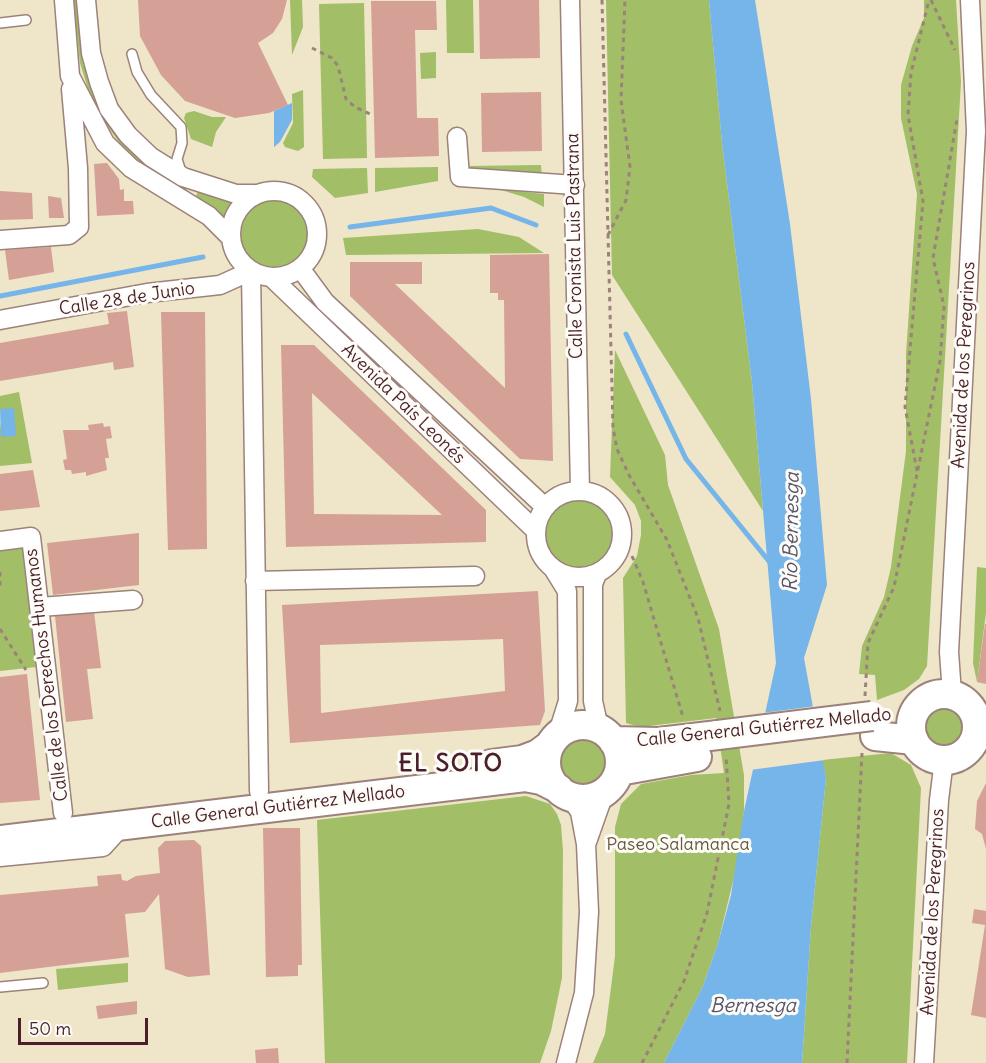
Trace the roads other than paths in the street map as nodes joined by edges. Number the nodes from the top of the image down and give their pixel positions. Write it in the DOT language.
graph roads {
  1 [pos="64,0"];
  2 [pos="86,0"];
  3 [pos="570,0"];
  4 [pos="976,2"];
  5 [pos="26,20"];
  6 [pos="0,24"];
  7 [pos="132,54"];
  8 [pos="70,76"];
  9 [pos="458,137"];
  10 [pos="105,144"];
  11 [pos="78,168"];
  12 [pos="183,177"];
  13 [pos="575,185"];
  14 [pos="254,195"];
  15 [pos="230,237"];
  16 [pos="0,240"];
  17 [pos="300,268"];
  18 [pos="252,271"];
  19 [pos="271,277"];
  20 [pos="0,320"];
  21 [pos="580,491"];
  22 [pos="546,507"];
  23 [pos="536,531"];
  24 [pos="0,540"];
  25 [pos="554,570"];
  26 [pos="597,574"];
  27 [pos="475,576"];
  28 [pos="255,581"];
  29 [pos="133,600"];
  30 [pos="40,608"];
  31 [pos="952,694"];
  32 [pos="914,712"];
  33 [pos="868,726"];
  34 [pos="981,731"];
  35 [pos="606,735"];
  36 [pos="554,740"];
  37 [pos="722,740"];
  38 [pos="914,740"];
  39 [pos="944,760"];
  40 [pos="612,781"];
  41 [pos="259,791"];
  42 [pos="564,792"];
  43 [pos="63,813"];
  44 [pos="133,819"];
  45 [pos="0,822"];
  46 [pos="0,840"];
  47 [pos="586,844"];
  48 [pos="0,857"];
  49 [pos="43,983"];
  50 [pos="0,987"];
  51 [pos="566,1063"];
  52 [pos="924,1063"];
  1 -- 8 [label="street"];
  2 -- 12 [label="street"];
  3 -- 13 [label="street, Calle Cronista Luis Pastrana"];
  4 -- 31 [label="street, Avenida de los Peregrinos"];
  5 -- 6 [label="lane"];
  7 -- 12 [label="lane"];
  8 -- 10 [label="street"];
  8 -- 11 [label="street"];
  9 -- 13 [label="street"];
  10 -- 11 [label="street"];
  10 -- 15 [label="street"];
  11 -- 16 [label="street"];
  12 -- 14 [label="street"];
  13 -- 21 [label="street, Calle Cronista Luis Pastrana"];
  14 -- 15 [label="street"];
  14 -- 17 [label="street"];
  15 -- 18 [label="street"];
  17 -- 19 [label="street"];
  17 -- 22 [label="street, Avenida País Leonés"];
  18 -- 19 [label="street"];
  18 -- 20 [label="street, Calle 28 de Junio"];
  18 -- 28 [label="street"];
  19 -- 23 [label="street, Avenida País Leonés"];
  21 -- 22 [label="street"];
  21 -- 26 [label="street"];
  22 -- 23 [label="street"];
  23 -- 25 [label="street"];
  24 -- 30 [label="street, Calle de los Derechos Humanos"];
  25 -- 26 [label="street"];
  25 -- 36 [label="street"];
  26 -- 35 [label="street"];
  27 -- 28 [label="street"];
  28 -- 41 [label="street"];
  29 -- 30 [label="street"];
  30 -- 43 [label="street, Calle de los Derechos Humanos"];
  31 -- 32 [label="main road"];
  31 -- 34 [label="main road"];
  32 -- 33 [label="main road, Calle General Gutiérrez Mellado"];
  32 -- 38 [label="main road"];
  33 -- 37 [label="main road, Calle General Gutiérrez Mellado, bridge"];
  33 -- 38 [label="main road, Calle General Gutiérrez Mellado"];
  34 -- 39 [label="main road"];
  35 -- 36 [label="main road"];
  35 -- 37 [label="main road, Calle General Gutiérrez Mellado"];
  35 -- 40 [label="main road"];
  36 -- 41 [label="main road, Calle General Gutiérrez Mellado"];
  36 -- 42 [label="main road"];
  37 -- 40 [label="main road, Calle General Gutiérrez Mellado"];
  38 -- 39 [label="main road"];
  39 -- 52 [label="street, Avenida de los Peregrinos"];
  40 -- 42 [label="main road"];
  40 -- 47 [label="street"];
  41 -- 44 [label="main road, Calle General Gutiérrez Mellado"];
  42 -- 44 [label="main road, Calle General Gutiérrez Mellado"];
  42 -- 47 [label="street"];
  43 -- 44 [label="main road"];
  43 -- 45 [label="main road"];
  44 -- 46 [label="main road"];
  44 -- 48 [label="street"];
  47 -- 51 [label="street"];
  49 -- 50 [label="lane"];
}
